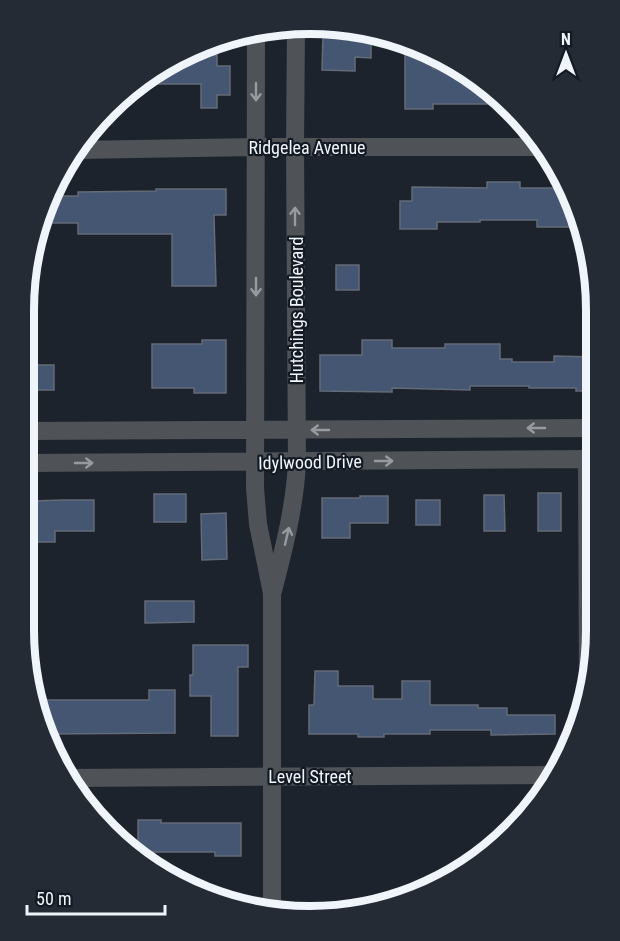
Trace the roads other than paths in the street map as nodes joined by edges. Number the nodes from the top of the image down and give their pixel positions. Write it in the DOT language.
graph roads {
  1 [pos="296,35"];
  2 [pos="256,40"];
  3 [pos="256,147"];
  4 [pos="295,147"];
  5 [pos="532,147"];
  6 [pos="86,150"];
  7 [pos="586,428"];
  8 [pos="255,430"];
  9 [pos="296,430"];
  10 [pos="34,431"];
  11 [pos="586,459"];
  12 [pos="255,462"];
  13 [pos="297,462"];
  14 [pos="34,463"];
  15 [pos="272,593"];
  16 [pos="545,775"];
  17 [pos="273,777"];
  18 [pos="77,778"];
  19 [pos="272,904"];
  1 -- 4 [label="street, Hutchings Boulevard"];
  2 -- 3 [label="street, Hutchings Boulevard, one-way"];
  3 -- 4 [label="street, Ridgelea Avenue"];
  3 -- 6 [label="street, Ridgelea Avenue"];
  3 -- 8 [label="street, Hutchings Boulevard, one-way"];
  4 -- 5 [label="street, Ridgelea Avenue"];
  9 -- 4 [label="street, Hutchings Boulevard, one-way"];
  7 -- 9 [label="street, Idylwood Drive, one-way"];
  8 -- 9 [label="street, Idylwood Drive"];
  8 -- 10 [label="street, Idylwood Drive"];
  8 -- 12 [label="street, Hutchings Boulevard"];
  9 -- 13 [label="street, Hutchings Boulevard"];
  13 -- 11 [label="street, Idylwood Drive, one-way"];
  12 -- 13 [label="street, Idylwood Drive"];
  14 -- 12 [label="street, Idylwood Drive, one-way"];
  12 -- 15 [label="street, Hutchings Boulevard"];
  15 -- 13 [label="street, Hutchings Boulevard, one-way"];
  15 -- 17 [label="street, Hutchings Boulevard"];
  16 -- 17 [label="street, Level Street"];
  17 -- 18 [label="street, Level Street"];
  17 -- 19 [label="street, Hutchings Boulevard"];
}
